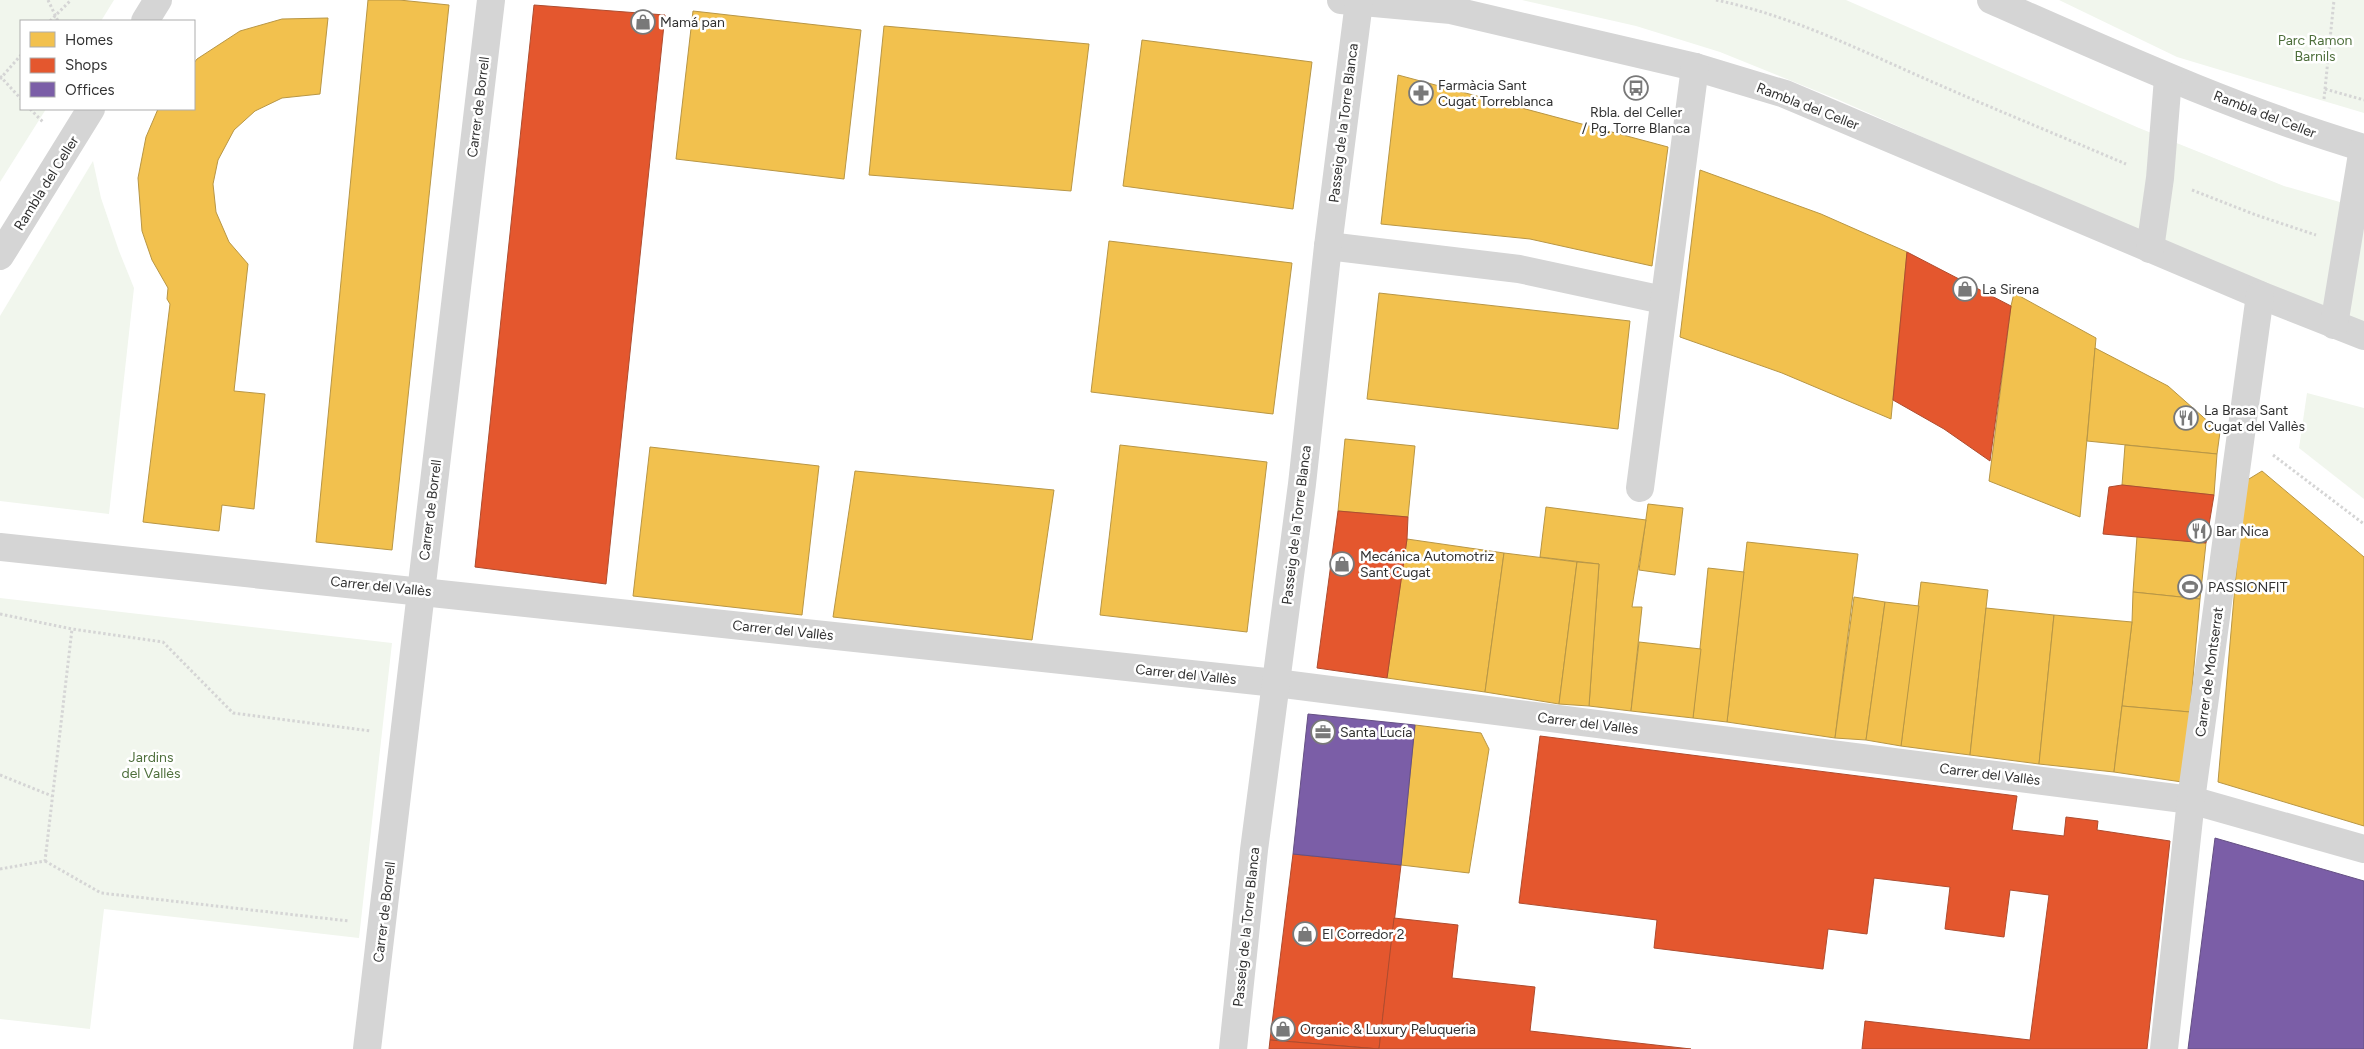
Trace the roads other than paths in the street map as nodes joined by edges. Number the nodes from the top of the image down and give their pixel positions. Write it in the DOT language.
graph roads {
  1 [pos="158,0"];
  2 [pos="491,0"];
  3 [pos="1992,0"];
  4 [pos="1350,1"];
  5 [pos="1452,5"];
  6 [pos="146,20"];
  7 [pos="1695,67"];
  8 [pos="2168,78"];
  9 [pos="90,110"];
  10 [pos="2364,148"];
  11 [pos="1328,246"];
  12 [pos="2150,249"];
  13 [pos="0,256"];
  14 [pos="2260,295"];
  15 [pos="1663,300"];
  16 [pos="2334,325"];
  17 [pos="2364,336"];
  18 [pos="1640,488"];
  19 [pos="0,547"];
  20 [pos="420,590"];
  21 [pos="1276,683"];
  22 [pos="2191,800"];
  23 [pos="2364,849"];
  24 [pos="368,1049"];
  25 [pos="1233,1049"];
  26 [pos="2164,1049"];
  1 -- 6 [label="street"];
  2 -- 20 [label="street, Carrer de Borrell"];
  3 -- 8 [label="street, Rambla del Celler"];
  4 -- 5 [label="street, Rambla del Celler"];
  4 -- 11 [label="street, Passeig de la Torre Blanca"];
  5 -- 7 [label="street, Rambla del Celler"];
  7 -- 12 [label="street, Rambla del Celler"];
  7 -- 15 [label="street"];
  8 -- 10 [label="street, Rambla del Celler"];
  8 -- 12 [label="street"];
  9 -- 13 [label="street, Rambla del Celler"];
  10 -- 16 [label="street, Rambla del Celler"];
  11 -- 15 [label="street"];
  11 -- 21 [label="street, Passeig de la Torre Blanca"];
  12 -- 14 [label="street, Rambla del Celler"];
  14 -- 16 [label="street, Rambla del Celler"];
  14 -- 22 [label="street, Carrer de Montserrat"];
  15 -- 18 [label="street"];
  16 -- 17 [label="street, Rambla del Celler"];
  19 -- 20 [label="street, Carrer del Vallès"];
  20 -- 21 [label="street, Carrer del Vallès"];
  20 -- 24 [label="street, Carrer de Borrell"];
  21 -- 22 [label="street, Carrer del Vallès"];
  21 -- 25 [label="street, Passeig de la Torre Blanca"];
  22 -- 23 [label="street, Carrer del Vallès"];
  22 -- 26 [label="street, Carrer de Montserrat"];
}
